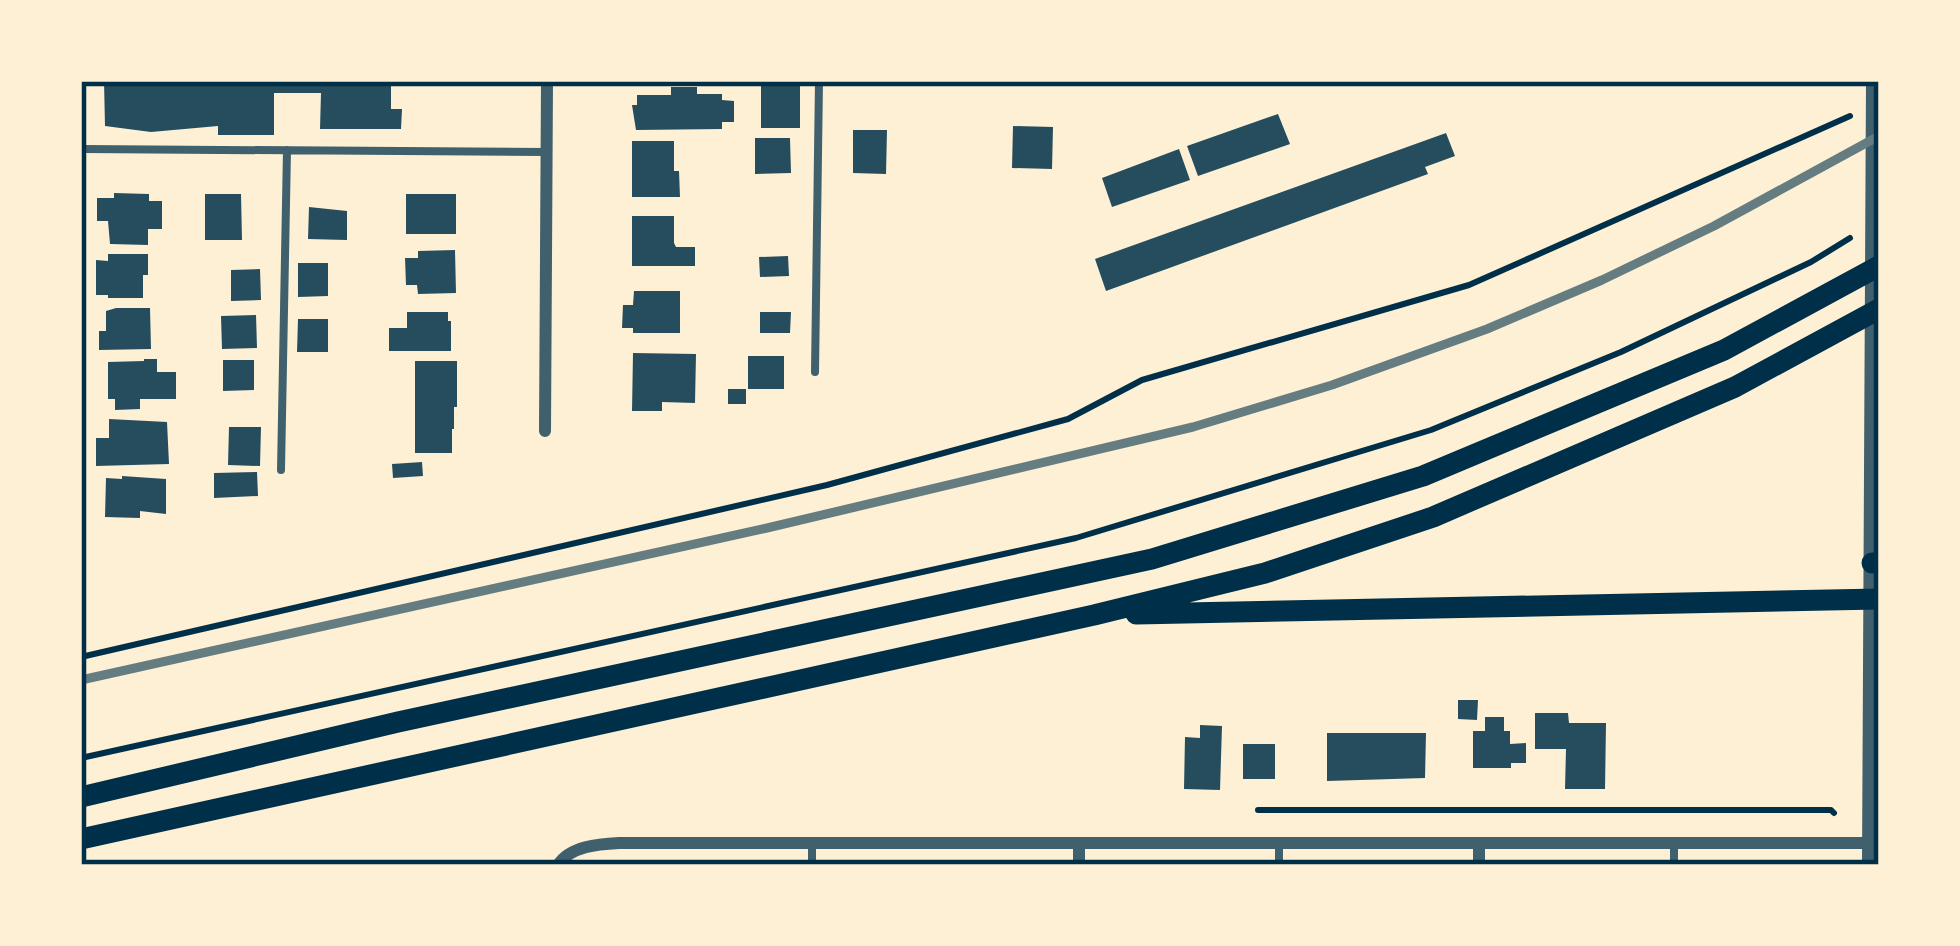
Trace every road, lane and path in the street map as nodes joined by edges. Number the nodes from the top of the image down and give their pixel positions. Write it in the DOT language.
graph roads {
  1 [pos="547,81"];
  2 [pos="819,81"];
  3 [pos="1875,81"];
  4 [pos="1862,111"];
  5 [pos="81,149"];
  6 [pos="287,150"];
  7 [pos="546,152"];
  8 [pos="1862,231"];
  9 [pos="1879,266"];
  10 [pos="1879,309"];
  11 [pos="815,372"];
  12 [pos="545,431"];
  13 [pos="280,470"];
  14 [pos="1875,562"];
  15 [pos="1875,599"];
  16 [pos="1094,615"];
  17 [pos="81,657"];
  18 [pos="81,758"];
  19 [pos="81,797"];
  20 [pos="1258,810"];
  21 [pos="1834,813"];
  22 [pos="81,838"];
  23 [pos="812,843"];
  24 [pos="1279,843"];
  25 [pos="1479,843"];
  26 [pos="1674,843"];
  27 [pos="1875,843"];
  28 [pos="1079,845"];
  29 [pos="561,861"];
  30 [pos="812,865"];
  31 [pos="1079,865"];
  32 [pos="1279,865"];
  33 [pos="1478,865"];
  34 [pos="1674,865"];
  35 [pos="1871,865"];
  1 -- 7 [label="street"];
  2 -- 11 [label="lane"];
  3 -- 14 [label="street"];
  4 -- 17 [label="path"];
  5 -- 6 [label="lane"];
  6 -- 7 [label="lane"];
  6 -- 13 [label="lane"];
  7 -- 12 [label="street"];
  8 -- 18 [label="path"];
  9 -- 19 [label="main road"];
  10 -- 16 [label="main road"];
  14 -- 15 [label="street"];
  15 -- 16 [label="main road"];
  15 -- 27 [label="street"];
  16 -- 22 [label="main road"];
  20 -- 21 [label="path"];
  23 -- 28 [label="street"];
  23 -- 29 [label="street"];
  23 -- 30 [label="lane"];
  24 -- 25 [label="street"];
  24 -- 28 [label="street"];
  24 -- 32 [label="lane"];
  25 -- 26 [label="street"];
  25 -- 33 [label="street"];
  26 -- 27 [label="street"];
  26 -- 34 [label="lane"];
  27 -- 35 [label="street"];
  28 -- 31 [label="street"];
}
